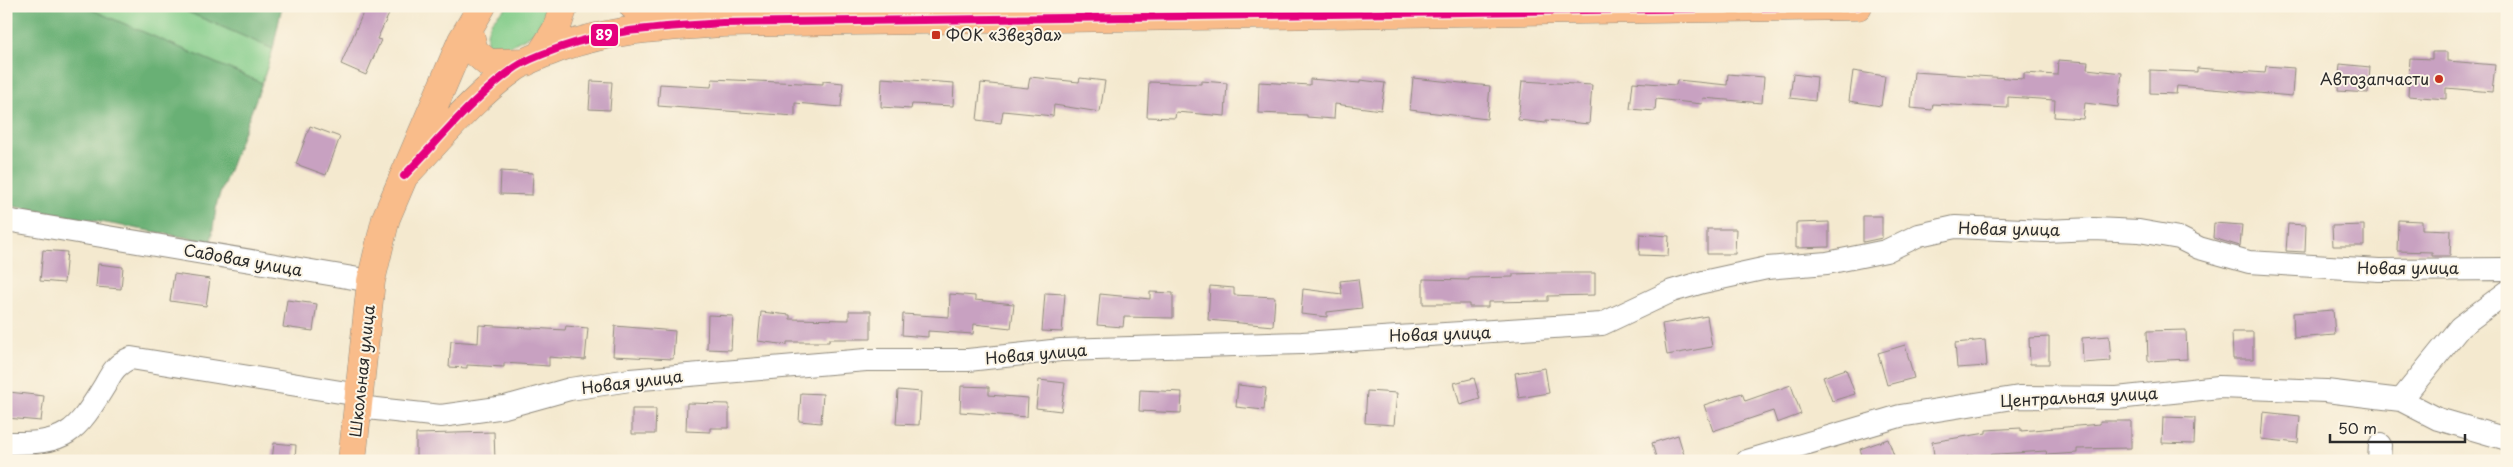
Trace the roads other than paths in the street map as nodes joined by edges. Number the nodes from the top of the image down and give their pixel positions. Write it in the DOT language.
graph roads {
  1 [pos="482,6"];
  2 [pos="564,6"];
  3 [pos="633,6"];
  4 [pos="1858,6"];
  5 [pos="723,23"];
  6 [pos="468,30"];
  7 [pos="533,58"];
  8 [pos="404,176"];
  9 [pos="6,220"];
  10 [pos="2507,269"];
  11 [pos="372,281"];
  12 [pos="2507,292"];
  13 [pos="2394,399"];
  14 [pos="358,401"];
  15 [pos="2507,439"];
  16 [pos="6,443"];
  17 [pos="352,461"];
  18 [pos="1747,461"];
  1 -- 6 [label="main road"];
  2 -- 7 [label="main road"];
  3 -- 5 [label="main road"];
  4 -- 5 [label="main road"];
  5 -- 7 [label="main road"];
  6 -- 7 [label="main road"];
  6 -- 8 [label="main road"];
  7 -- 8 [label="main road"];
  8 -- 11 [label="main road"];
  9 -- 11 [label="street, Садовая улица"];
  10 -- 14 [label="street, Новая улица"];
  11 -- 14 [label="main road, Школьная улица"];
  12 -- 13 [label="street"];
  13 -- 15 [label="street"];
  13 -- 18 [label="street, Центральная улица"];
  14 -- 16 [label="street"];
  14 -- 17 [label="main road, Школьная улица"];
}
